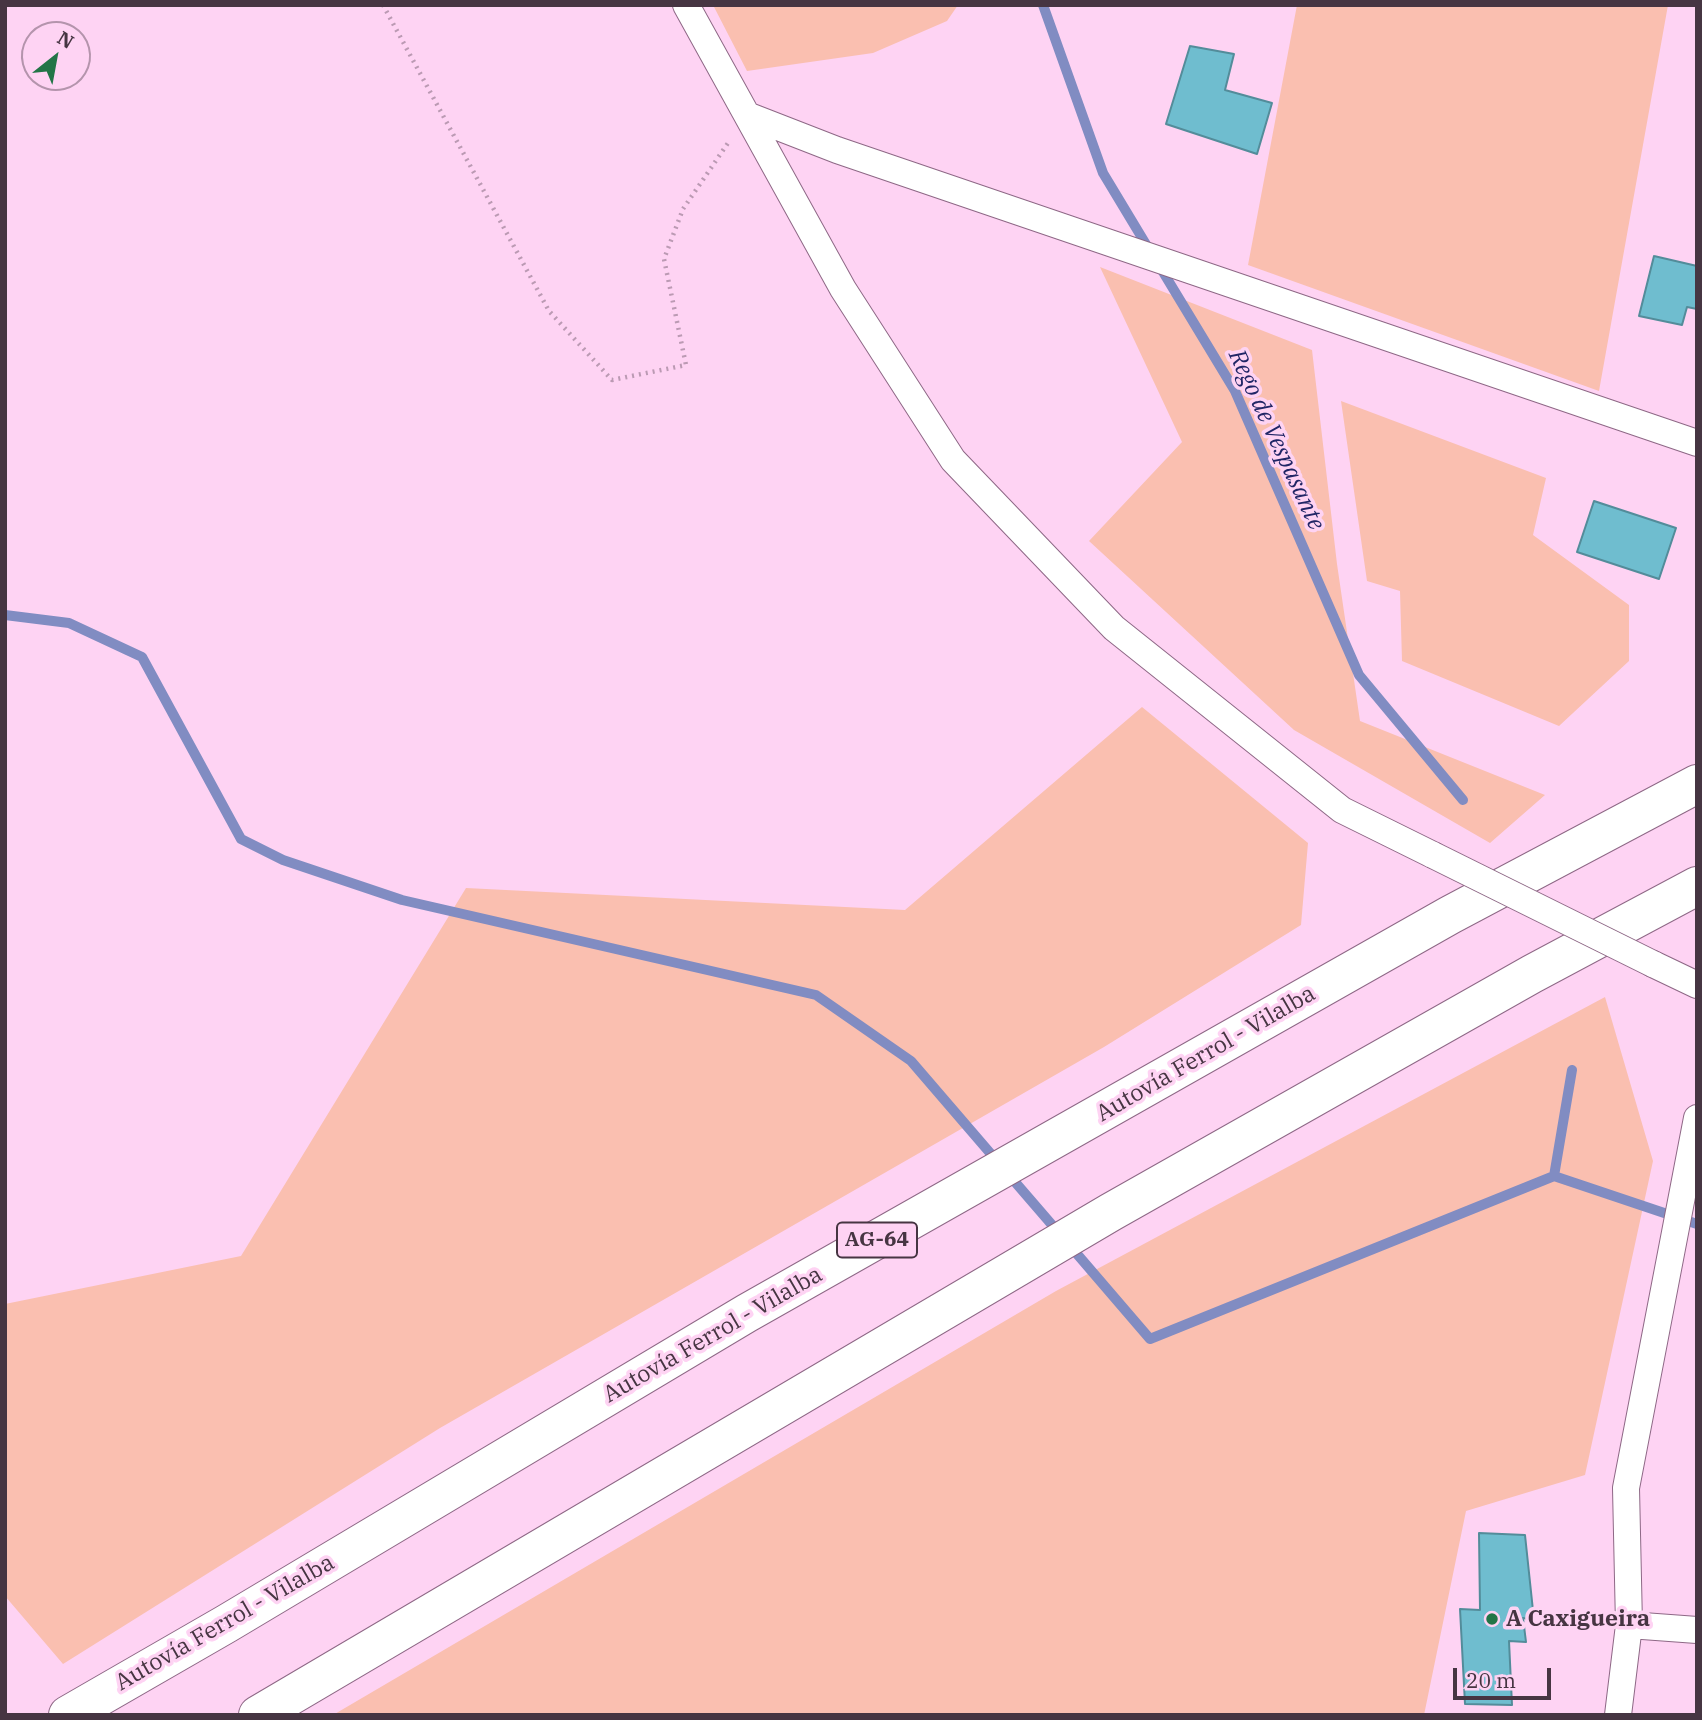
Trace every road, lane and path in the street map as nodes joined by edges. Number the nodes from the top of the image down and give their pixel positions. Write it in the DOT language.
graph roads {
  1 [pos="383,5"];
  2 [pos="686,5"];
  3 [pos="747,115"];
  4 [pos="1697,443"];
  5 [pos="1697,784"];
  6 [pos="1697,886"];
  7 [pos="1697,985"];
  8 [pos="1697,1118"];
  9 [pos="1629,1625"];
  10 [pos="1697,1630"];
  11 [pos="68,1715"];
  12 [pos="258,1715"];
  13 [pos="1618,1715"];
  1 -- 3 [label="path"];
  2 -- 3 [label="street"];
  3 -- 4 [label="street"];
  3 -- 7 [label="street, bridge"];
  5 -- 11 [label="highway, Autovía Ferrol - Vilalba / AG-64"];
  6 -- 12 [label="highway"];
  8 -- 9 [label="street"];
  9 -- 10 [label="street"];
  9 -- 13 [label="street"];
}
